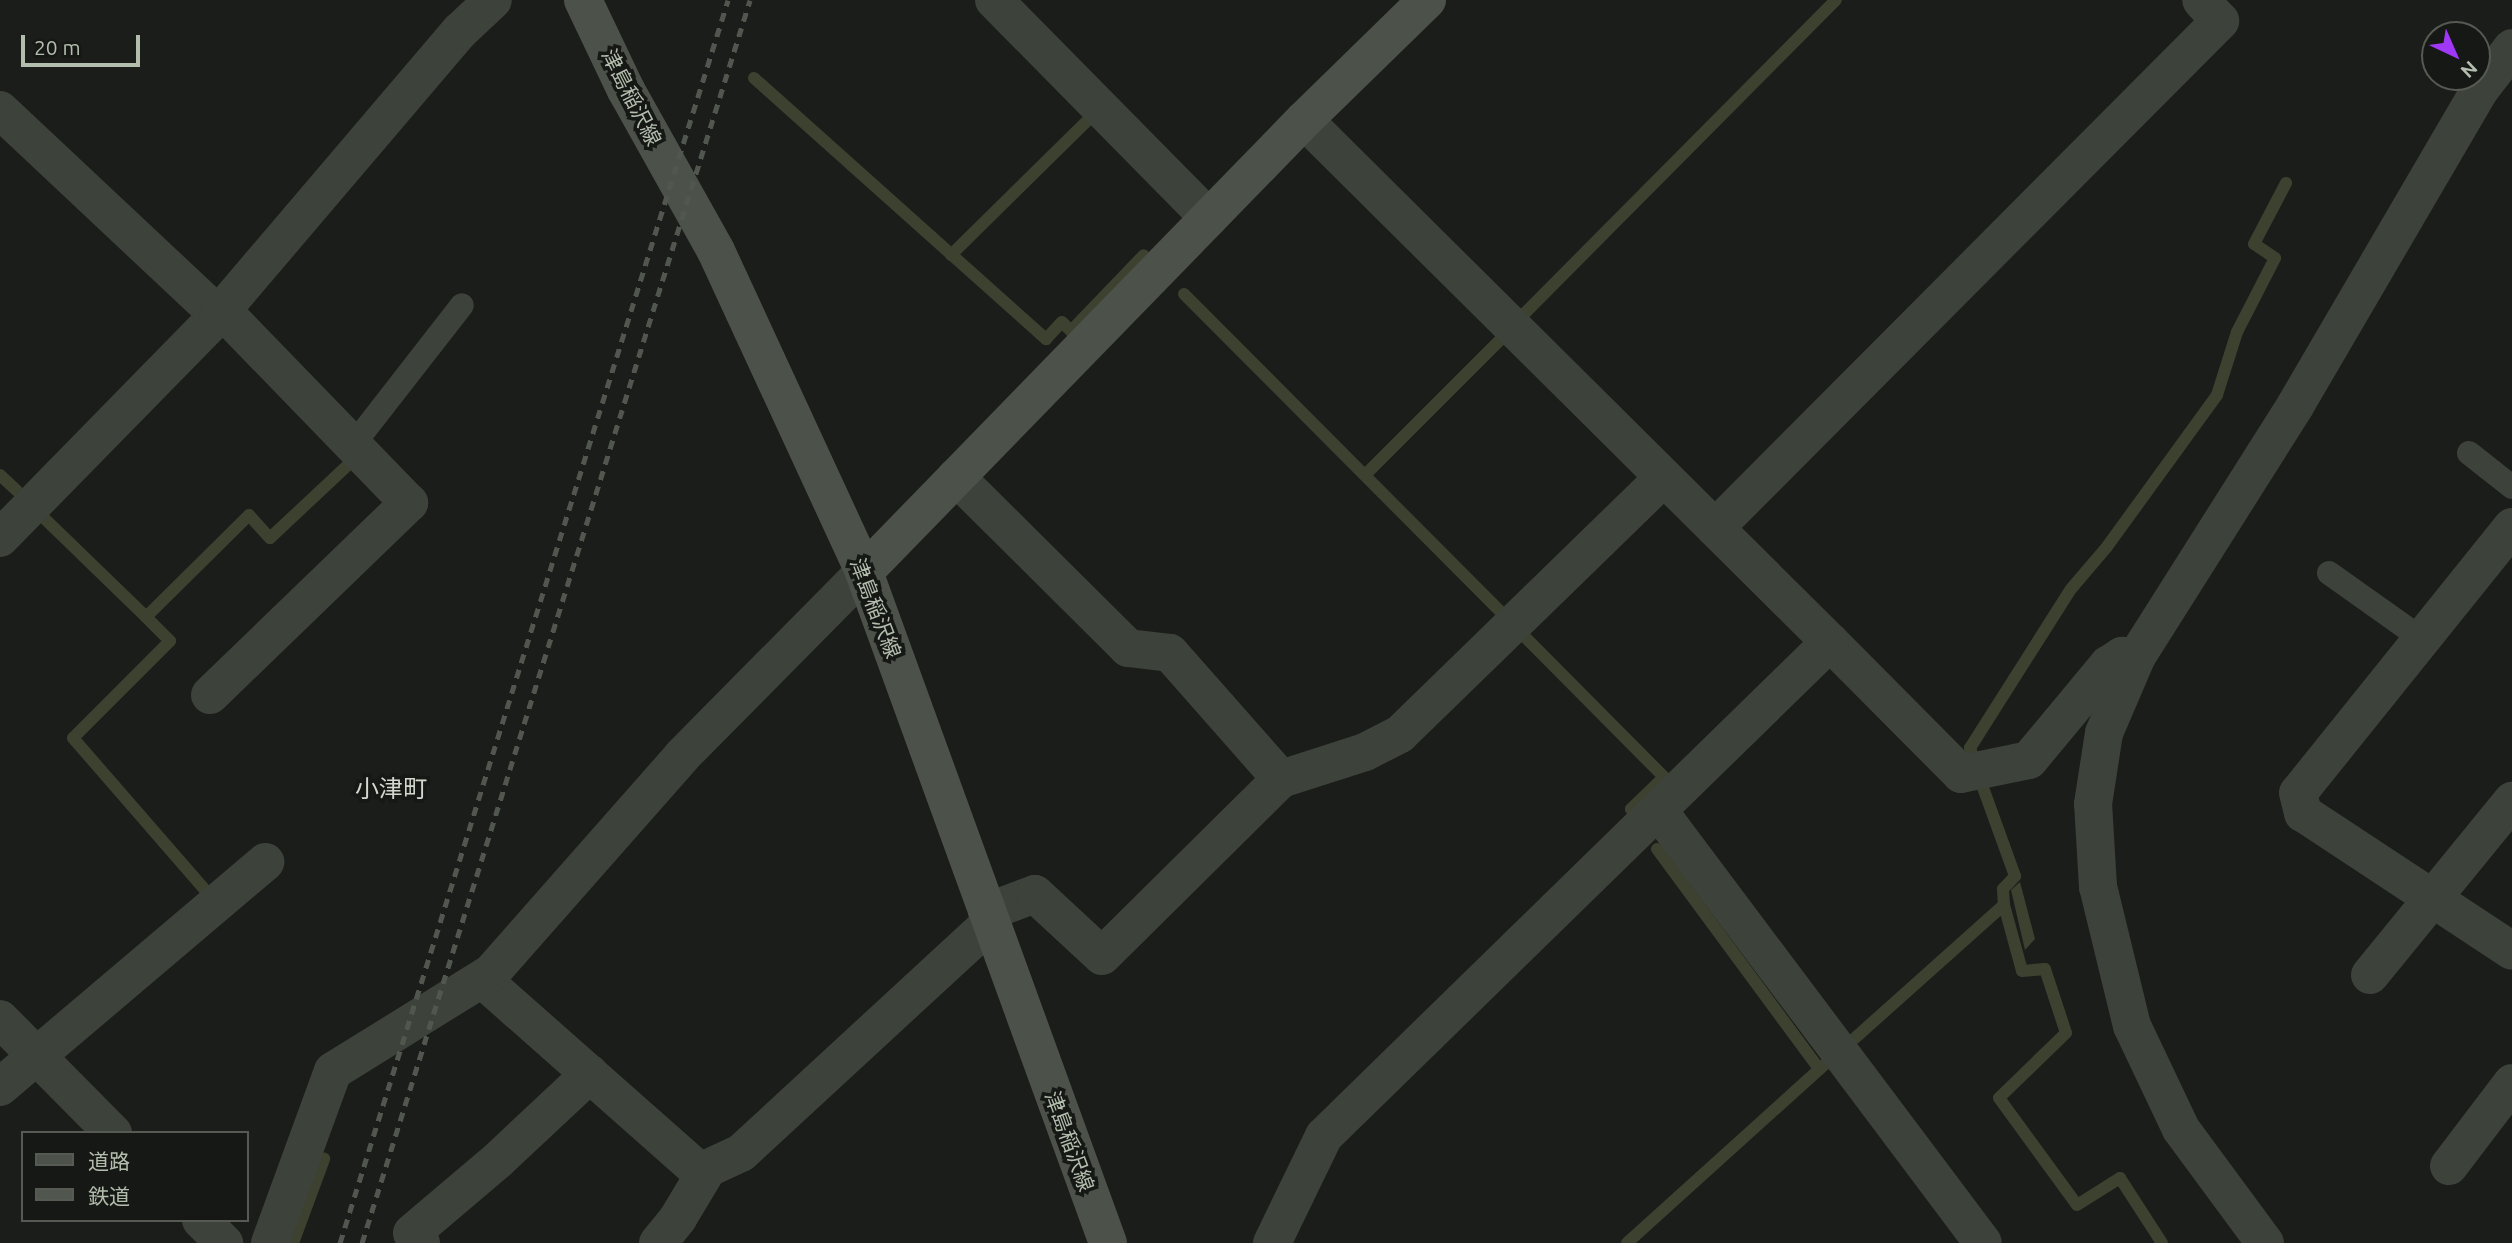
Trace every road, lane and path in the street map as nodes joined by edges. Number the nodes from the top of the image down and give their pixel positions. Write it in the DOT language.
graph roads {
  1 [pos="493,0"];
  2 [pos="583,0"];
  3 [pos="995,0"];
  4 [pos="1427,0"];
  5 [pos="2202,0"];
  6 [pos="2512,48"];
  7 [pos="0,110"];
  8 [pos="1304,120"];
  9 [pos="1209,218"];
  10 [pos="462,305"];
  11 [pos="220,313"];
  12 [pos="353,445"];
  13 [pos="2469,453"];
  14 [pos="956,477"];
  15 [pos="1664,477"];
  16 [pos="2512,487"];
  17 [pos="2512,527"];
  18 [pos="1715,528"];
  19 [pos="0,538"];
  20 [pos="864,572"];
  21 [pos="2329,573"];
  22 [pos="2422,639"];
  23 [pos="1830,642"];
  24 [pos="2137,656"];
  25 [pos="210,695"];
  26 [pos="1281,779"];
  27 [pos="2512,801"];
  28 [pos="1658,810"];
  29 [pos="265,862"];
  30 [pos="2431,901"];
  31 [pos="989,917"];
  32 [pos="2512,951"];
  33 [pos="2370,975"];
  34 [pos="482,979"];
  35 [pos="0,1019"];
  36 [pos="37,1056"];
  37 [pos="590,1074"];
  38 [pos="2512,1083"];
  39 [pos="0,1087"];
  40 [pos="111,1131"];
  41 [pos="2449,1166"];
  42 [pos="708,1168"];
  43 [pos="270,1243"];
  44 [pos="421,1243"];
  45 [pos="658,1243"];
  46 [pos="1108,1243"];
  47 [pos="1272,1243"];
  48 [pos="1983,1243"];
  49 [pos="2266,1243"];
  1 -- 11 [label="street"];
  2 -- 20 [label="main road, 津島稲沢線"];
  3 -- 9 [label="street"];
  4 -- 8 [label="main road"];
  5 -- 18 [label="street"];
  6 -- 24 [label="street"];
  7 -- 11 [label="street"];
  8 -- 9 [label="main road"];
  8 -- 15 [label="street"];
  9 -- 14 [label="main road"];
  10 -- 12 [label="lane"];
  11 -- 12 [label="street"];
  11 -- 19 [label="street"];
  12 -- 25 [label="street"];
  13 -- 16 [label="lane"];
  14 -- 20 [label="main road"];
  14 -- 26 [label="street"];
  15 -- 18 [label="street"];
  15 -- 26 [label="street"];
  17 -- 22 [label="street"];
  18 -- 23 [label="street"];
  20 -- 31 [label="main road, 津島稲沢線"];
  20 -- 34 [label="street"];
  21 -- 22 [label="lane"];
  22 -- 30 [label="street"];
  23 -- 24 [label="street"];
  23 -- 28 [label="street"];
  24 -- 49 [label="street"];
  26 -- 31 [label="street"];
  27 -- 30 [label="street"];
  28 -- 47 [label="street"];
  28 -- 48 [label="street"];
  29 -- 36 [label="street"];
  30 -- 32 [label="street"];
  30 -- 33 [label="street"];
  31 -- 42 [label="street"];
  31 -- 46 [label="main road, 津島稲沢線"];
  34 -- 37 [label="street"];
  34 -- 43 [label="street"];
  35 -- 36 [label="street"];
  36 -- 39 [label="street"];
  36 -- 40 [label="street"];
  37 -- 42 [label="street"];
  37 -- 44 [label="street"];
  38 -- 41 [label="street"];
  42 -- 45 [label="street"];
}
